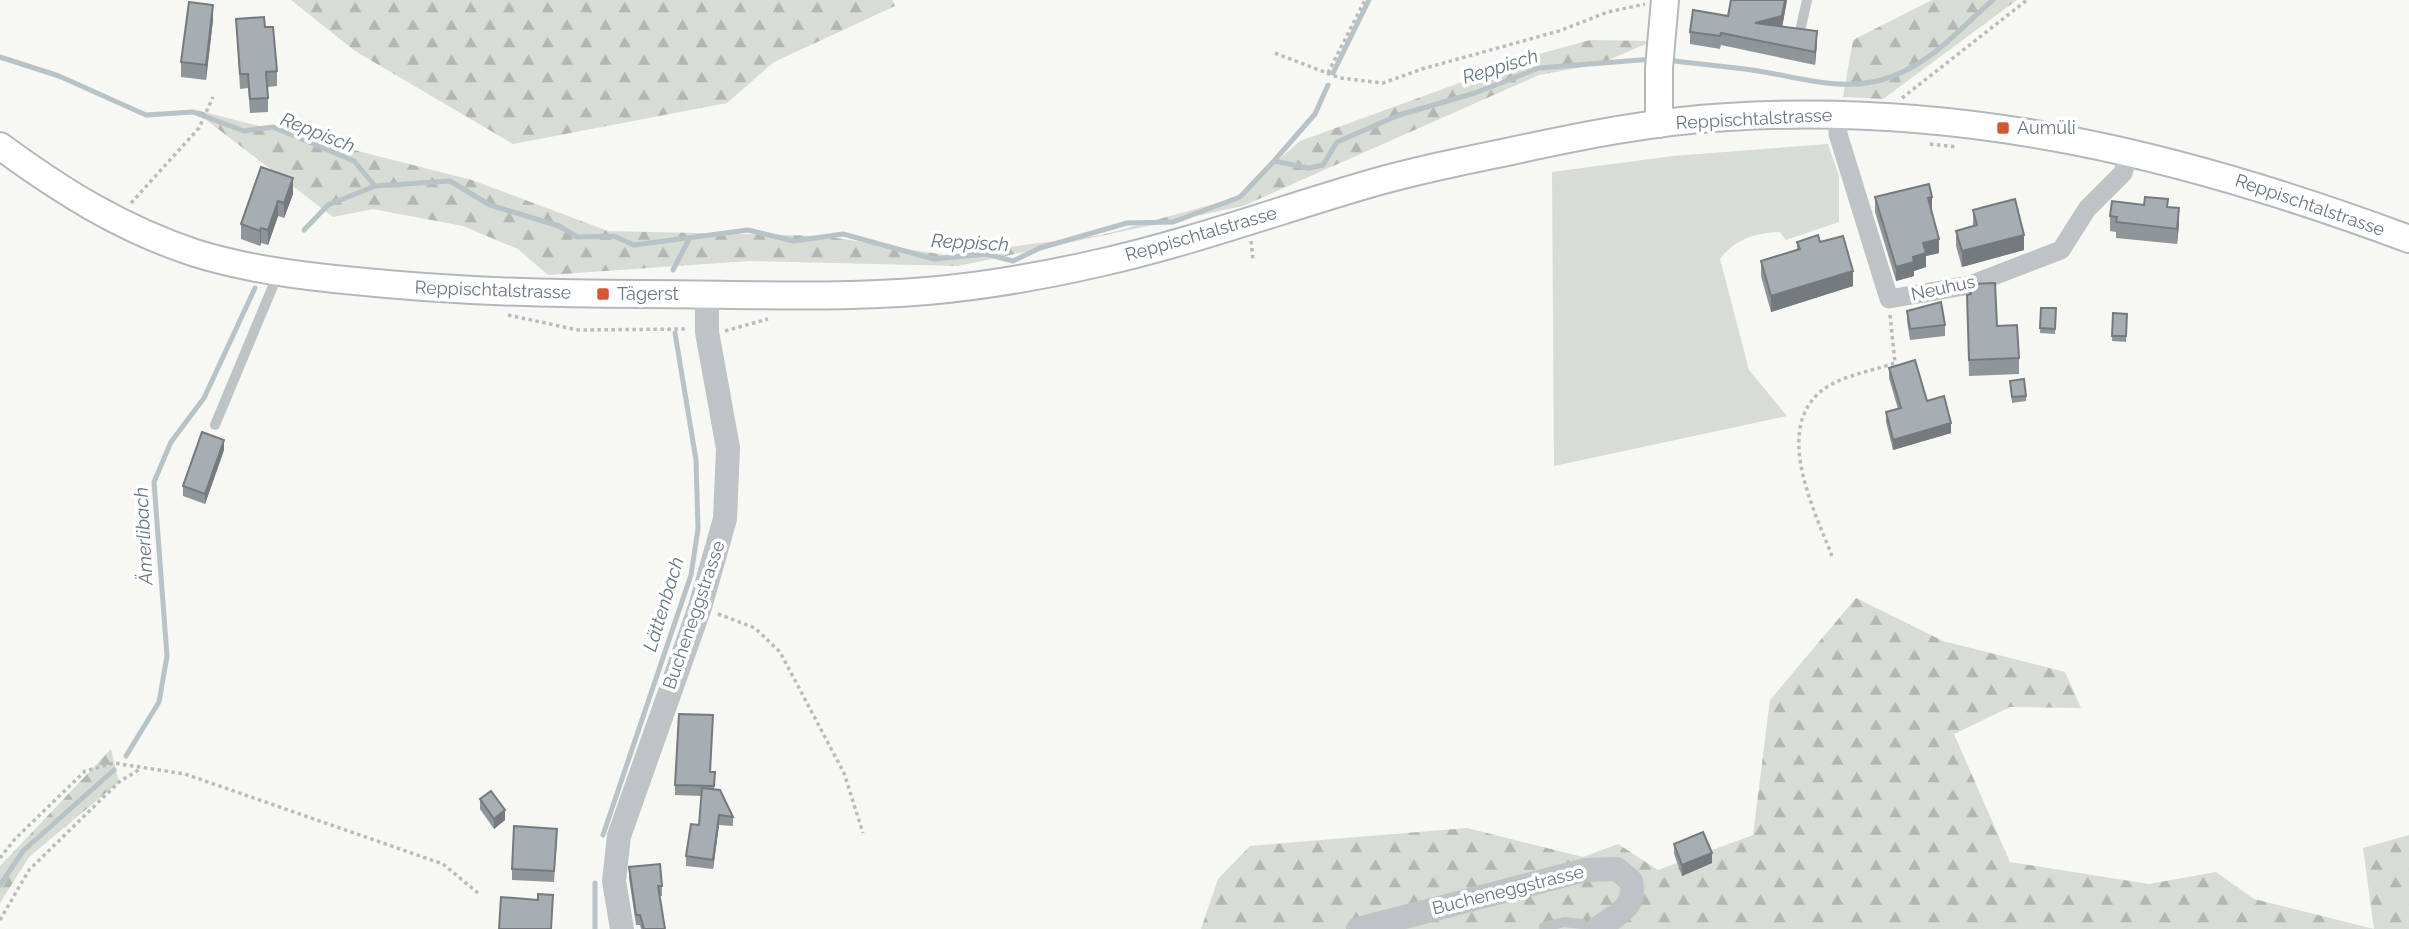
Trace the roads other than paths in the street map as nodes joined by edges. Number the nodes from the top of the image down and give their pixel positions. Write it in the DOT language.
graph roads {
  1 [pos="1807,0"];
  2 [pos="1656,1"];
  3 [pos="1800,32"];
  4 [pos="1838,115"];
  5 [pos="1660,124"];
  6 [pos="0,146"];
  7 [pos="2129,151"];
  8 [pos="2409,239"];
  9 [pos="275,272"];
  10 [pos="707,294"];
  11 [pos="215,425"];
  12 [pos="1544,927"];
  13 [pos="622,929"];
  14 [pos="1358,929"];
  15 [pos="1587,929"];
  16 [pos="1597,929"];
  1 -- 3 [label="lane"];
  2 -- 5 [label="main road"];
  4 -- 5 [label="main road, Reppischtalstrasse"];
  4 -- 7 [label="main road, Reppischtalstrasse"];
  4 -- 7 [label="street, Neuhus"];
  5 -- 10 [label="main road, Reppischtalstrasse"];
  6 -- 9 [label="main road, Reppischtalstrasse"];
  7 -- 8 [label="main road, Reppischtalstrasse"];
  9 -- 10 [label="main road, Reppischtalstrasse"];
  9 -- 11 [label="lane"];
  10 -- 13 [label="street, Bucheneggstrasse"];
  12 -- 15 [label="lane"];
  14 -- 16 [label="street, Bucheneggstrasse"];
}
